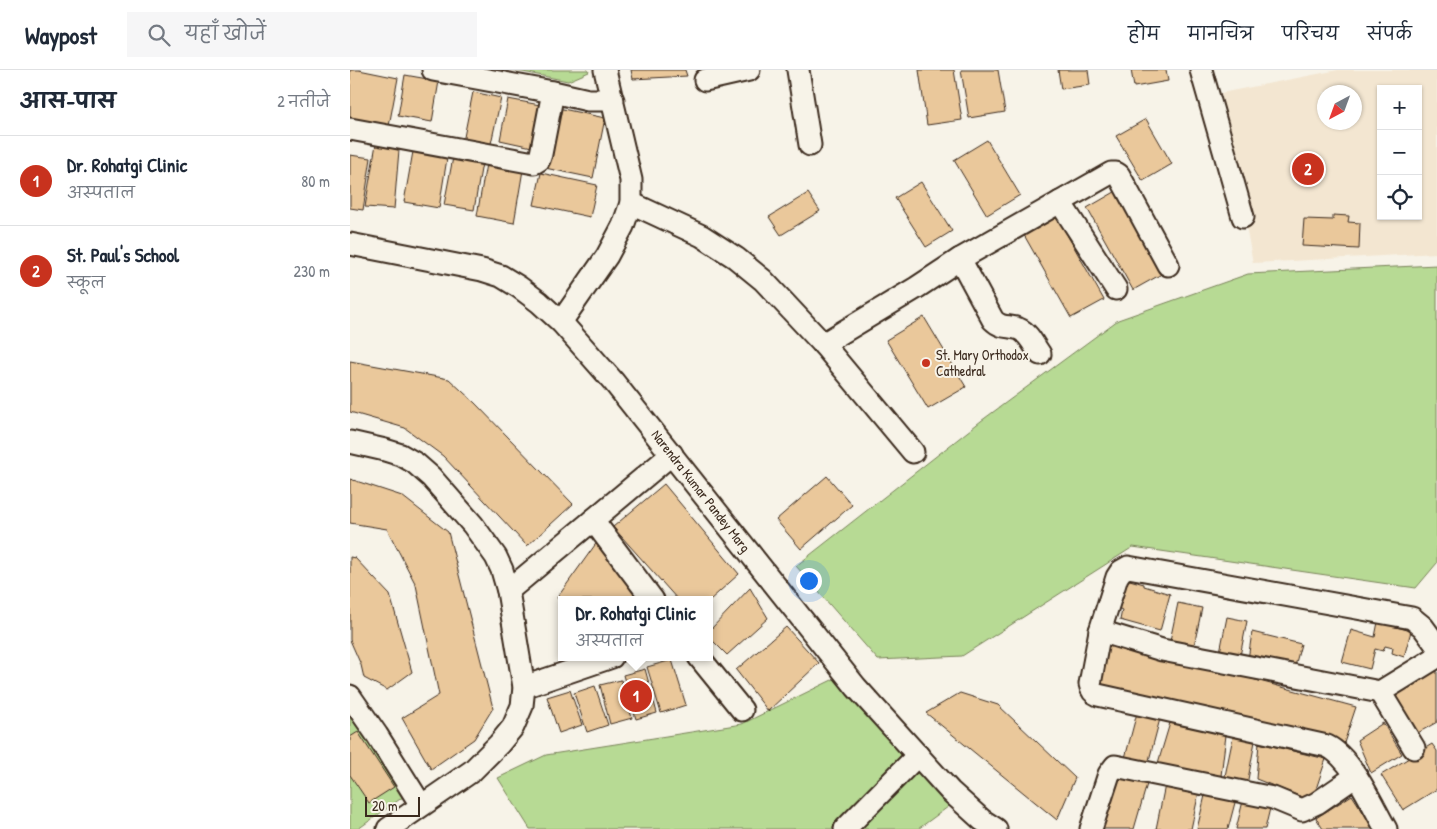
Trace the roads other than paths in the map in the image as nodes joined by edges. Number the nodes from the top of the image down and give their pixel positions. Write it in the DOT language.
graph roads {
  1 [pos="433,70"];
  2 [pos="605,70"];
  3 [pos="749,70"];
  4 [pos="798,70"];
  5 [pos="1201,70"];
  6 [pos="705,80"];
  7 [pos="553,92"];
  8 [pos="613,100"];
  9 [pos="350,128"];
  10 [pos="810,145"];
  11 [pos="1060,202"];
  12 [pos="631,203"];
  13 [pos="1242,216"];
  14 [pos="350,244"];
  15 [pos="960,259"];
  16 [pos="1168,265"];
  17 [pos="1116,289"];
  18 [pos="561,322"];
  19 [pos="823,344"];
  20 [pos="1040,354"];
  21 [pos="350,442"];
  22 [pos="913,452"];
  23 [pos="672,454"];
  24 [pos="593,520"];
  25 [pos="508,591"];
  26 [pos="650,596"];
  27 [pos="1100,631"];
  28 [pos="1437,646"];
  29 [pos="1437,657"];
  30 [pos="600,661"];
  31 [pos="702,661"];
  32 [pos="524,687"];
  33 [pos="1380,692"];
  34 [pos="350,696"];
  35 [pos="742,710"];
  36 [pos="1414,748"];
  37 [pos="918,755"];
  38 [pos="1356,776"];
  39 [pos="421,805"];
  40 [pos="388,829"];
  41 [pos="845,829"];
  42 [pos="996,829"];
  43 [pos="1091,829"];
  44 [pos="1386,829"];
  1 -- 7 [label="street"];
  2 -- 8 [label="street"];
  3 -- 6 [label="street"];
  4 -- 10 [label="street"];
  5 -- 13 [label="street"];
  7 -- 8 [label="street"];
  7 -- 9 [label="street"];
  8 -- 12 [label="street"];
  11 -- 15 [label="street"];
  11 -- 16 [label="street"];
  11 -- 17 [label="street"];
  12 -- 18 [label="street"];
  12 -- 19 [label="street"];
  14 -- 18 [label="street, Narendra Kumar Pandey Marg"];
  15 -- 19 [label="street"];
  15 -- 20 [label="street"];
  18 -- 23 [label="street, Narendra Kumar Pandey Marg"];
  19 -- 22 [label="street"];
  21 -- 25 [label="street"];
  23 -- 24 [label="street"];
  23 -- 37 [label="street, Narendra Kumar Pandey Marg"];
  24 -- 25 [label="street"];
  24 -- 26 [label="street"];
  25 -- 32 [label="street"];
  27 -- 28 [label="street"];
  27 -- 33 [label="street"];
  27 -- 38 [label="street"];
  29 -- 33 [label="street"];
  30 -- 32 [label="street"];
  31 -- 35 [label="street"];
  32 -- 39 [label="street"];
  33 -- 36 [label="street"];
  34 -- 39 [label="street"];
  37 -- 41 [label="street"];
  37 -- 42 [label="street, Narendra Kumar Pandey Marg"];
  38 -- 43 [label="street"];
  38 -- 44 [label="street"];
  39 -- 40 [label="street"];
}
